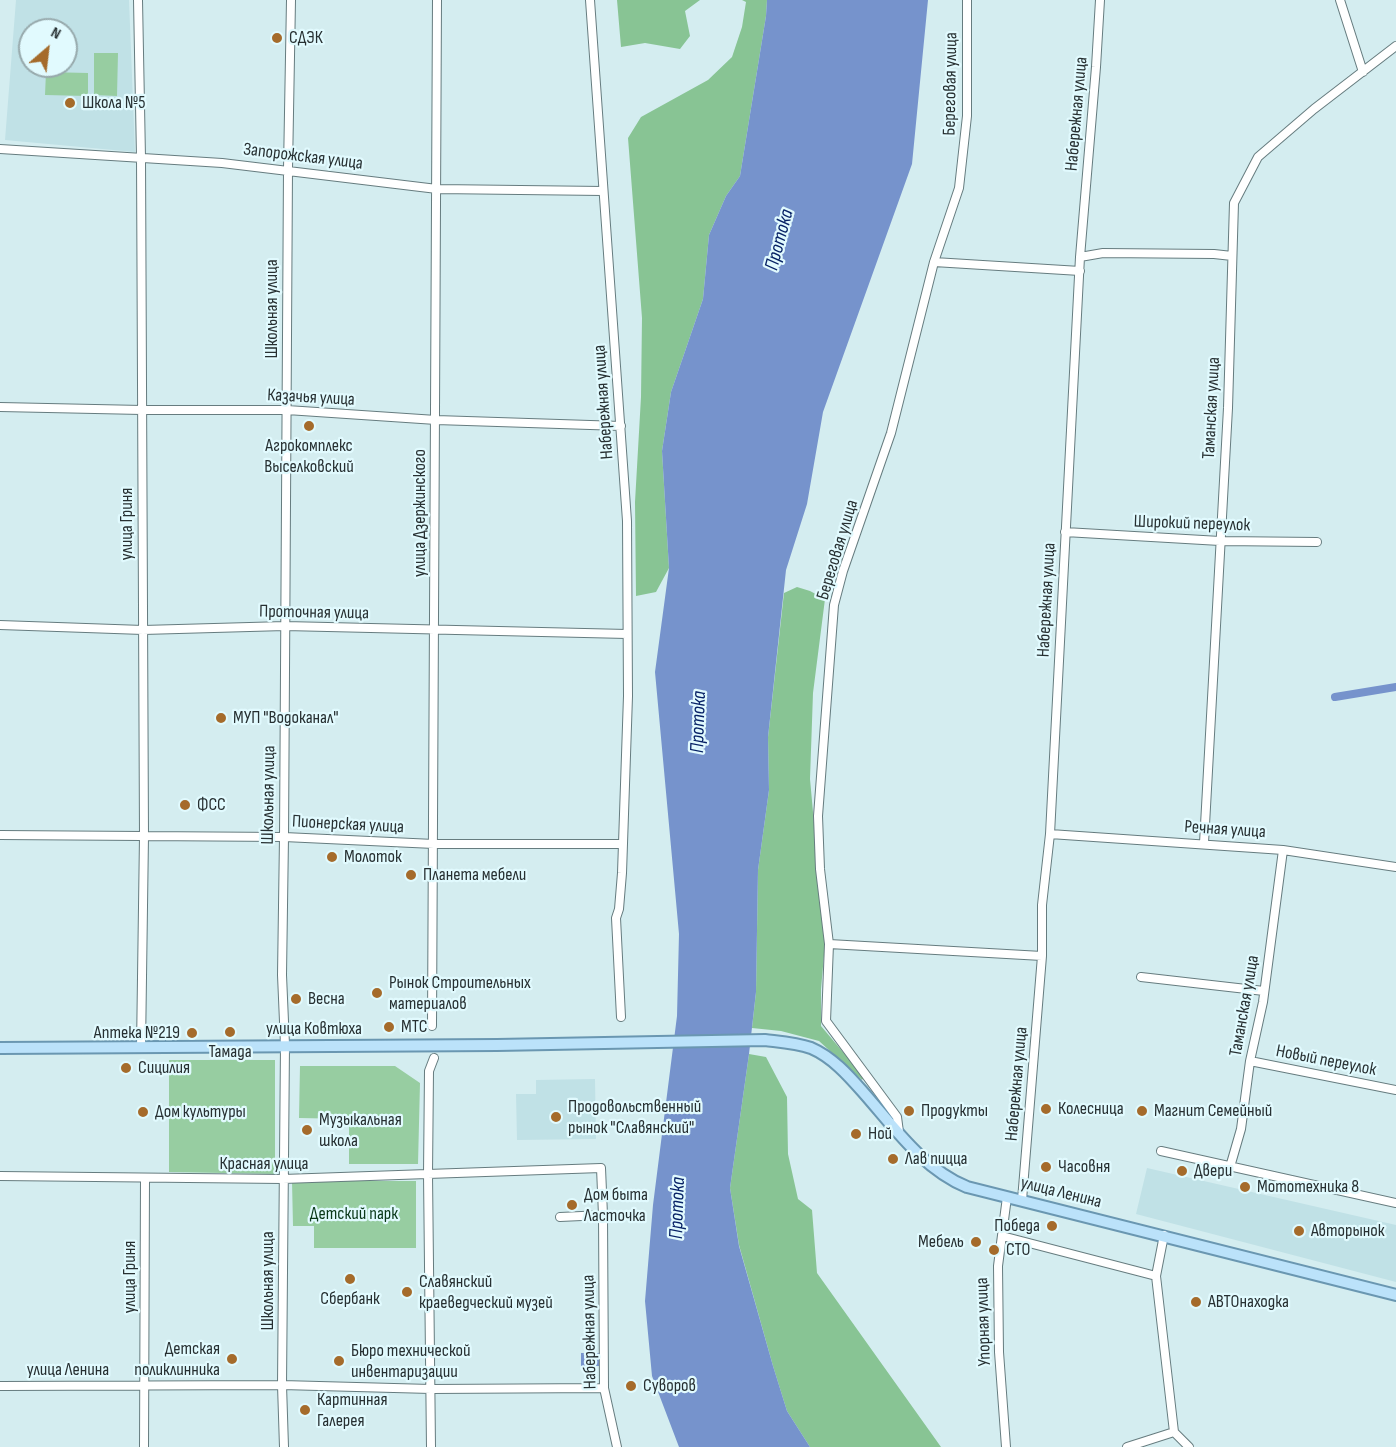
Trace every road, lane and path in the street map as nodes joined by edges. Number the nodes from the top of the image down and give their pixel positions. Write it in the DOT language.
graph roads {
  1 [pos="138,0"];
  2 [pos="291,0"];
  3 [pos="437,0"];
  4 [pos="590,0"];
  5 [pos="967,0"];
  6 [pos="1100,0"];
  7 [pos="1340,0"];
  8 [pos="1396,46"];
  9 [pos="1363,72"];
  10 [pos="0,148"];
  11 [pos="141,157"];
  12 [pos="288,169"];
  13 [pos="437,189"];
  14 [pos="603,191"];
  15 [pos="1232,256"];
  16 [pos="1080,257"];
  17 [pos="934,262"];
  18 [pos="1080,271"];
  19 [pos="0,407"];
  20 [pos="142,410"];
  21 [pos="287,410"];
  22 [pos="436,420"];
  23 [pos="621,426"];
  24 [pos="1065,532"];
  25 [pos="1220,541"];
  26 [pos="1317,542"];
  27 [pos="0,625"];
  28 [pos="285,626"];
  29 [pos="142,630"];
  30 [pos="435,630"];
  31 [pos="627,634"];
  32 [pos="1050,834"];
  33 [pos="0,835"];
  34 [pos="144,836"];
  35 [pos="284,837"];
  36 [pos="1204,843"];
  37 [pos="434,844"];
  38 [pos="623,844"];
  39 [pos="1283,850"];
  40 [pos="1396,867"];
  41 [pos="830,944"];
  42 [pos="1042,956"];
  43 [pos="1141,977"];
  44 [pos="1264,991"];
  45 [pos="621,1017"];
  46 [pos="432,1026"];
  47 [pos="765,1040"];
  48 [pos="285,1046"];
  49 [pos="0,1048"];
  50 [pos="141,1048"];
  51 [pos="434,1058"];
  52 [pos="1250,1061"];
  53 [pos="1396,1090"];
  54 [pos="899,1132"];
  55 [pos="1161,1151"];
  56 [pos="1230,1167"];
  57 [pos="601,1168"];
  58 [pos="428,1174"];
  59 [pos="0,1176"];
  60 [pos="145,1178"];
  61 [pos="283,1179"];
  62 [pos="1007,1197"];
  63 [pos="1022,1200"];
  64 [pos="1396,1203"];
  65 [pos="603,1215"];
  66 [pos="560,1217"];
  67 [pos="1164,1235"];
  68 [pos="1002,1236"];
  69 [pos="1156,1276"];
  70 [pos="1396,1295"];
  71 [pos="282,1385"];
  72 [pos="0,1386"];
  73 [pos="145,1387"];
  74 [pos="604,1388"];
  75 [pos="431,1389"];
  76 [pos="1174,1432"];
  77 [pos="144,1447"];
  78 [pos="284,1447"];
  79 [pos="431,1447"];
  80 [pos="617,1447"];
  81 [pos="1006,1447"];
  82 [pos="1127,1447"];
  83 [pos="1190,1447"];
  1 -- 11 [label="street, улица Гриня"];
  2 -- 12 [label="street, Школьная улица"];
  3 -- 13 [label="street, улица Дзержинского"];
  4 -- 14 [label="street, Набережная улица"];
  5 -- 17 [label="street, Береговая улица"];
  6 -- 16 [label="street, Набережная улица"];
  7 -- 9 [label="street"];
  8 -- 9 [label="street, Таманская улица"];
  9 -- 15 [label="street, Таманская улица"];
  10 -- 11 [label="street, Запорожская улица"];
  11 -- 12 [label="street, Запорожская улица"];
  11 -- 20 [label="street, улица Гриня"];
  12 -- 13 [label="street, Запорожская улица"];
  12 -- 21 [label="street, Школьная улица"];
  13 -- 14 [label="street, Запорожская улица"];
  13 -- 22 [label="street, улица Дзержинского"];
  14 -- 23 [label="street, Набережная улица"];
  15 -- 16 [label="street"];
  15 -- 25 [label="street, Таманская улица"];
  16 -- 18 [label="street, Набережная улица"];
  17 -- 18 [label="street"];
  17 -- 41 [label="street, Береговая улица"];
  18 -- 24 [label="street, Набережная улица"];
  19 -- 20 [label="street, Казачья улица"];
  20 -- 21 [label="street, Казачья улица"];
  20 -- 29 [label="street, улица Гриня"];
  21 -- 22 [label="street, Казачья улица"];
  21 -- 28 [label="street, Школьная улица"];
  22 -- 23 [label="street, Казачья улица"];
  22 -- 30 [label="street, улица Дзержинского"];
  23 -- 31 [label="street, Набережная улица"];
  24 -- 25 [label="street, Широкий переулок"];
  24 -- 32 [label="street, Набережная улица"];
  25 -- 26 [label="street, Широкий переулок"];
  25 -- 36 [label="street, Таманская улица"];
  27 -- 29 [label="street, Проточная улица"];
  28 -- 29 [label="street, Проточная улица"];
  28 -- 30 [label="street, Проточная улица"];
  28 -- 35 [label="street, Школьная улица"];
  29 -- 34 [label="street, улица Гриня"];
  30 -- 31 [label="street, Проточная улица"];
  30 -- 37 [label="street, улица Дзержинского"];
  31 -- 38 [label="street, Набережная улица"];
  32 -- 36 [label="street, Речная улица"];
  32 -- 42 [label="street, Набережная улица"];
  33 -- 34 [label="street, Пионерская улица"];
  34 -- 35 [label="street, Пионерская улица"];
  34 -- 50 [label="street, улица Гриня"];
  35 -- 37 [label="street, Пионерская улица"];
  35 -- 48 [label="street, Школьная улица"];
  36 -- 39 [label="street, Речная улица"];
  37 -- 38 [label="street, Пионерская улица"];
  37 -- 46 [label="street, улица Дзержинского"];
  38 -- 45 [label="street, Набережная улица"];
  39 -- 40 [label="street, Речная улица"];
  39 -- 44 [label="street, Таманская улица"];
  41 -- 42 [label="street"];
  41 -- 54 [label="street, Береговая улица"];
  42 -- 63 [label="street, Набережная улица"];
  43 -- 44 [label="street"];
  44 -- 52 [label="street, Таманская улица"];
  47 -- 48 [label="main road, улица Ковтюха"];
  47 -- 54 [label="main road, улица Ленина"];
  48 -- 50 [label="main road, улица Ковтюха"];
  48 -- 61 [label="street, Школьная улица"];
  49 -- 50 [label="main road, улица Ковтюха"];
  51 -- 58 [label="street"];
  52 -- 53 [label="street, Новый переулок"];
  52 -- 56 [label="street, Таманская улица"];
  54 -- 62 [label="main road, улица Ленина"];
  55 -- 56 [label="street"];
  56 -- 64 [label="street"];
  57 -- 58 [label="street, Красная улица"];
  57 -- 65 [label="street, Набережная улица"];
  58 -- 61 [label="street, Красная улица"];
  58 -- 75 [label="street"];
  59 -- 60 [label="street, Красная улица"];
  60 -- 61 [label="street, Красная улица"];
  60 -- 73 [label="street, улица Гриня"];
  61 -- 71 [label="street, Школьная улица"];
  62 -- 63 [label="main road, улица Ленина"];
  62 -- 68 [label="street, Упорная улица"];
  63 -- 67 [label="main road, улица Ленина"];
  65 -- 66 [label="street"];
  65 -- 74 [label="street, Набережная улица"];
  67 -- 69 [label="street"];
  67 -- 70 [label="main road, улица Ленина"];
  68 -- 69 [label="street"];
  68 -- 81 [label="street, Упорная улица"];
  69 -- 76 [label="street"];
  71 -- 73 [label="street, улица Ленина"];
  71 -- 75 [label="street, улица Ленина"];
  71 -- 78 [label="street, Школьная улица"];
  72 -- 73 [label="street, улица Ленина"];
  73 -- 77 [label="street, улица Гриня"];
  74 -- 75 [label="street, улица Ленина"];
  74 -- 80 [label="street, Набережная улица"];
  75 -- 79 [label="street"];
  76 -- 82 [label="street"];
  76 -- 83 [label="street"];
}
